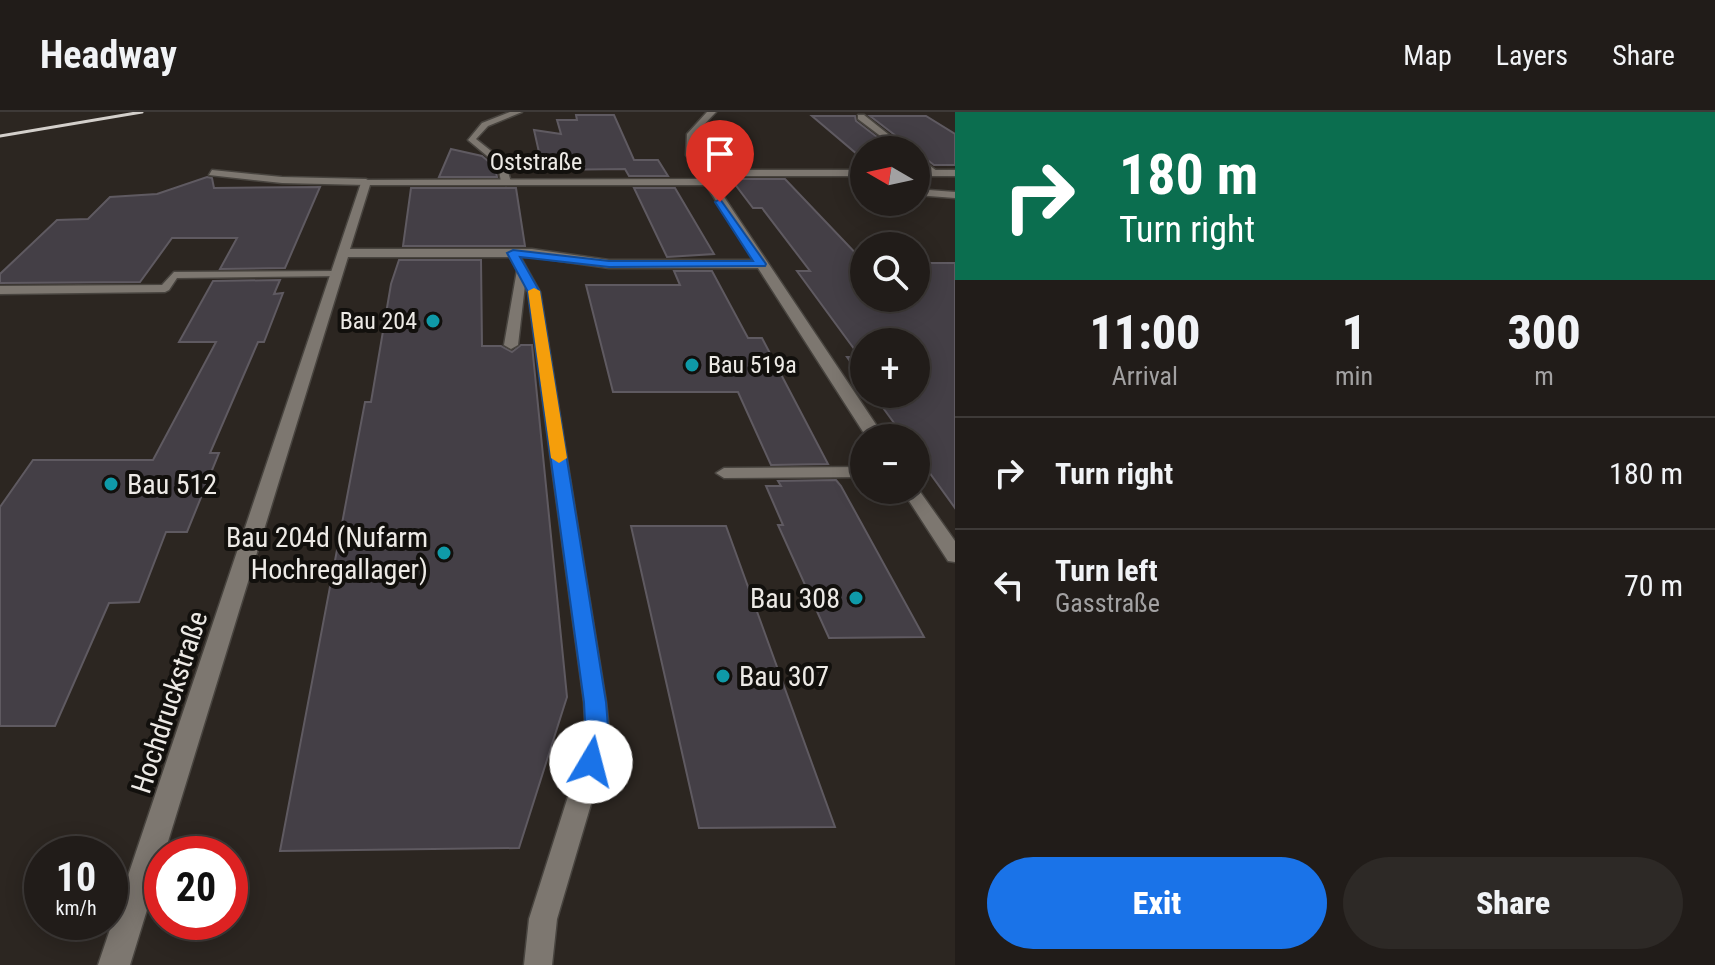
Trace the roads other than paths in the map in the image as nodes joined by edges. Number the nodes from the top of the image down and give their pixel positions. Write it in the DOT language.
graph roads {
  1 [pos="518,112"];
  2 [pos="712,112"];
  3 [pos="861,117"];
  4 [pos="886,136"];
  5 [pos="930,170"];
  6 [pos="212,173"];
  7 [pos="850,173"];
  8 [pos="930,173"];
  9 [pos="934,173"];
  10 [pos="955,173"];
  11 [pos="703,178"];
  12 [pos="366,182"];
  13 [pos="506,182"];
  14 [pos="930,193"];
  15 [pos="955,195"];
  16 [pos="518,261"];
  17 [pos="340,264"];
  18 [pos="761,264"];
  19 [pos="0,290"];
  20 [pos="511,345"];
  21 [pos="867,424"];
  22 [pos="850,472"];
  23 [pos="724,473"];
  24 [pos="920,504"];
  25 [pos="955,556"];
  26 [pos="114,965"];
  27 [pos="538,965"];
  1 -- 13 [label="lane"];
  2 -- 11 [label="street"];
  3 -- 4 [label="lane"];
  5 -- 9 [label="lane"];
  6 -- 12 [label="lane"];
  7 -- 11 [label="street, Oststraße"];
  8 -- 9 [label="street"];
  9 -- 10 [label="street"];
  11 -- 13 [label="street, Oststraße"];
  11 -- 18 [label="street"];
  12 -- 13 [label="street, Oststraße"];
  12 -- 17 [label="street, Hochdruckstraße"];
  14 -- 15 [label="lane"];
  16 -- 17 [label="street"];
  16 -- 18 [label="street"];
  16 -- 20 [label="lane"];
  16 -- 27 [label="lane"];
  17 -- 19 [label="lane"];
  17 -- 26 [label="street, Hochdruckstraße"];
  18 -- 21 [label="street"];
  22 -- 23 [label="lane"];
  24 -- 25 [label="street"];
}
